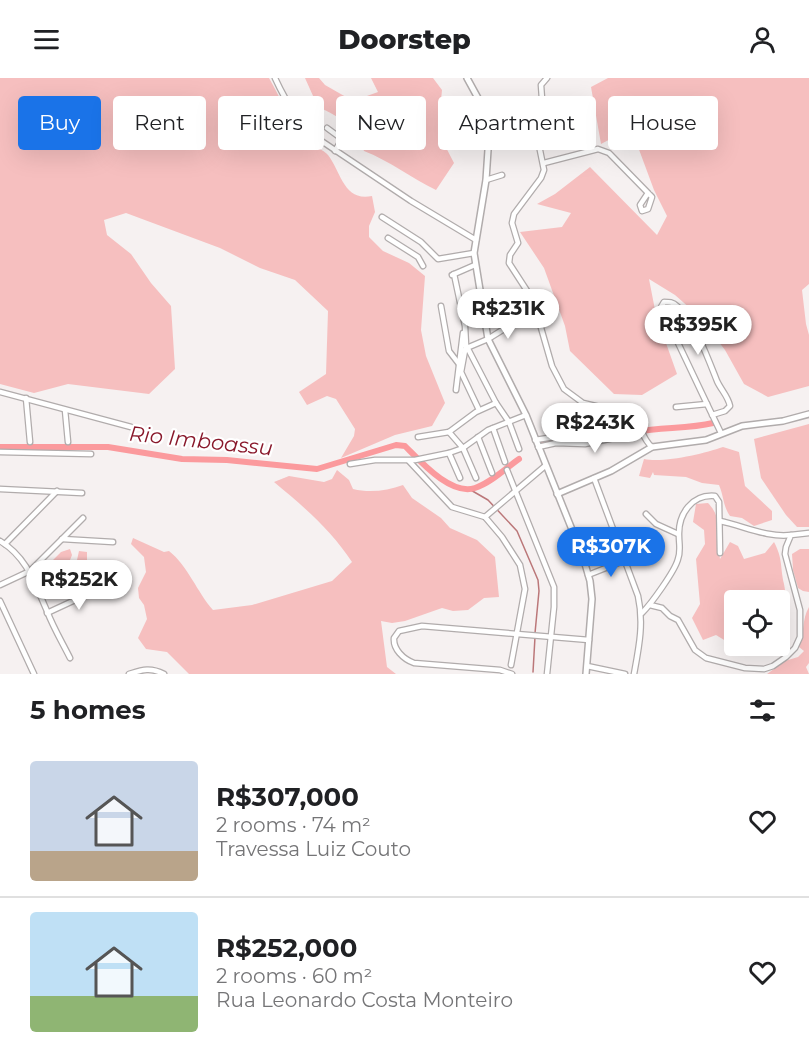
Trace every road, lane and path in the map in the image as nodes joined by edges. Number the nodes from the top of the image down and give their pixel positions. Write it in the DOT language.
graph roads {
  1 [pos="275,78"];
  2 [pos="467,78"];
  3 [pos="547,78"];
  4 [pos="477,96"];
  5 [pos="327,128"];
  6 [pos="489,150"];
  7 [pos="335,151"];
  8 [pos="544,163"];
  9 [pos="502,175"];
  10 [pos="486,180"];
  11 [pos="648,193"];
  12 [pos="382,217"];
  13 [pos="388,238"];
  14 [pos="476,240"];
  15 [pos="427,246"];
  16 [pos="474,253"];
  17 [pos="418,257"];
  18 [pos="475,265"];
  19 [pos="423,266"];
  20 [pos="441,306"];
  21 [pos="536,309"];
  22 [pos="488,339"];
  23 [pos="466,345"];
  24 [pos="459,364"];
  25 [pos="456,390"];
  26 [pos="0,393"];
  27 [pos="26,398"];
  28 [pos="496,403"];
  29 [pos="707,404"];
  30 [pos="675,407"];
  31 [pos="65,410"];
  32 [pos="480,410"];
  33 [pos="809,414"];
  34 [pos="526,415"];
  35 [pos="712,415"];
  36 [pos="509,422"];
  37 [pos="639,425"];
  38 [pos="131,427"];
  39 [pos="493,428"];
  40 [pos="449,432"];
  41 [pos="643,432"];
  42 [pos="721,433"];
  43 [pos="418,437"];
  44 [pos="478,437"];
  45 [pos="535,440"];
  46 [pos="30,441"];
  47 [pos="68,442"];
  48 [pos="538,447"];
  49 [pos="652,447"];
  50 [pos="463,448"];
  51 [pos="519,448"];
  52 [pos="0,452"];
  53 [pos="449,453"];
  54 [pos="91,454"];
  55 [pos="409,461"];
  56 [pos="506,462"];
  57 [pos="350,464"];
  58 [pos="545,466"];
  59 [pos="507,470"];
  60 [pos="492,473"];
  61 [pos="460,478"];
  62 [pos="476,478"];
  63 [pos="594,478"];
  64 [pos="0,489"];
  65 [pos="516,489"];
  66 [pos="57,491"];
  67 [pos="82,493"];
  68 [pos="557,494"];
  69 [pos="646,514"];
  70 [pos="485,516"];
  71 [pos="83,518"];
  72 [pos="720,521"];
  73 [pos="809,533"];
  74 [pos="678,534"];
  75 [pos="791,535"];
  76 [pos="62,540"];
  77 [pos="112,542"];
  78 [pos="2,543"];
  79 [pos="720,553"];
  80 [pos="626,560"];
  81 [pos="30,571"];
  82 [pos="588,575"];
  83 [pos="0,585"];
  84 [pos="101,588"];
  85 [pos="0,601"];
  86 [pos="650,605"];
  87 [pos="47,613"];
  88 [pos="642,613"];
  89 [pos="517,633"];
  90 [pos="551,637"];
  91 [pos="589,640"];
  92 [pos="70,658"];
  93 [pos="511,665"];
  94 [pos="587,666"];
  95 [pos="34,674"];
  96 [pos="129,674"];
  97 [pos="164,674"];
  98 [pos="512,674"];
  99 [pos="548,674"];
  100 [pos="586,674"];
  101 [pos="625,674"];
  102 [pos="634,674"];
  1 -- 7 [label="street"];
  2 -- 4 [label="street"];
  3 -- 8 [label="street"];
  5 -- 7 [label="street"];
  6 -- 10 [label="street"];
  7 -- 14 [label="street"];
  8 -- 11 [label="street"];
  8 -- 21 [label="street"];
  9 -- 10 [label="street"];
  10 -- 14 [label="street"];
  11 -- 11 [label="street"];
  12 -- 15 [label="street"];
  13 -- 17 [label="street"];
  14 -- 16 [label="street"];
  15 -- 16 [label="street"];
  15 -- 17 [label="street"];
  16 -- 18 [label="street"];
  17 -- 19 [label="street"];
  18 -- 22 [label="street"];
  18 -- 23 [label="street"];
  20 -- 24 [label="street"];
  21 -- 22 [label="street"];
  21 -- 37 [label="street"];
  22 -- 23 [label="street"];
  22 -- 34 [label="street"];
  23 -- 24 [label="street"];
  23 -- 28 [label="street"];
  23 -- 32 [label="street"];
  24 -- 25 [label="street"];
  26 -- 27 [label="street"];
  27 -- 31 [label="street"];
  27 -- 46 [label="street"];
  28 -- 32 [label="street"];
  28 -- 36 [label="street"];
  29 -- 30 [label="street"];
  29 -- 35 [label="street"];
  29 -- 35 [label="street"];
  31 -- 38 [label="street"];
  31 -- 47 [label="street"];
  32 -- 40 [label="street"];
  33 -- 42 [label="street"];
  34 -- 36 [label="street"];
  34 -- 45 [label="street"];
  35 -- 42 [label="street"];
  36 -- 39 [label="street"];
  36 -- 51 [label="street"];
  37 -- 41 [label="street"];
  37 -- 45 [label="street"];
  39 -- 44 [label="street"];
  39 -- 56 [label="street"];
  40 -- 43 [label="street"];
  40 -- 50 [label="street"];
  41 -- 48 [label="street"];
  41 -- 49 [label="street"];
  42 -- 49 [label="street"];
  44 -- 50 [label="street"];
  44 -- 60 [label="street"];
  45 -- 48 [label="street"];
  48 -- 58 [label="street"];
  49 -- 63 [label="street"];
  50 -- 53 [label="street"];
  50 -- 62 [label="street"];
  52 -- 54 [label="street"];
  53 -- 55 [label="street"];
  53 -- 61 [label="street"];
  55 -- 57 [label="street"];
  55 -- 70 [label="street"];
  58 -- 65 [label="street"];
  58 -- 68 [label="street"];
  59 -- 65 [label="street"];
  63 -- 68 [label="street"];
  63 -- 80 [label="street"];
  64 -- 66 [label="street"];
  65 -- 70 [label="street"];
  65 -- 90 [label="street"];
  66 -- 67 [label="street"];
  66 -- 78 [label="street"];
  68 -- 82 [label="street"];
  69 -- 74 [label="street"];
  70 -- 89 [label="street"];
  71 -- 76 [label="street"];
  72 -- 74 [label="street"];
  72 -- 75 [label="street"];
  72 -- 79 [label="street"];
  73 -- 75 [label="street"];
  74 -- 86 [label="street"];
  75 -- 86 [label="street"];
  76 -- 77 [label="street"];
  76 -- 81 [label="street"];
  78 -- 81 [label="street"];
  80 -- 82 [label="street"];
  80 -- 88 [label="street"];
  81 -- 83 [label="street"];
  81 -- 87 [label="street"];
  82 -- 91 [label="street"];
  84 -- 87 [label="street"];
  85 -- 95 [label="street"];
  86 -- 88 [label="street"];
  87 -- 92 [label="street"];
  88 -- 102 [label="street"];
  89 -- 90 [label="street"];
  89 -- 93 [label="street"];
  89 -- 98 [label="street"];
  90 -- 91 [label="street"];
  90 -- 99 [label="street"];
  91 -- 94 [label="street"];
  94 -- 100 [label="street"];
  94 -- 101 [label="street"];
  96 -- 97 [label="street"];
}
